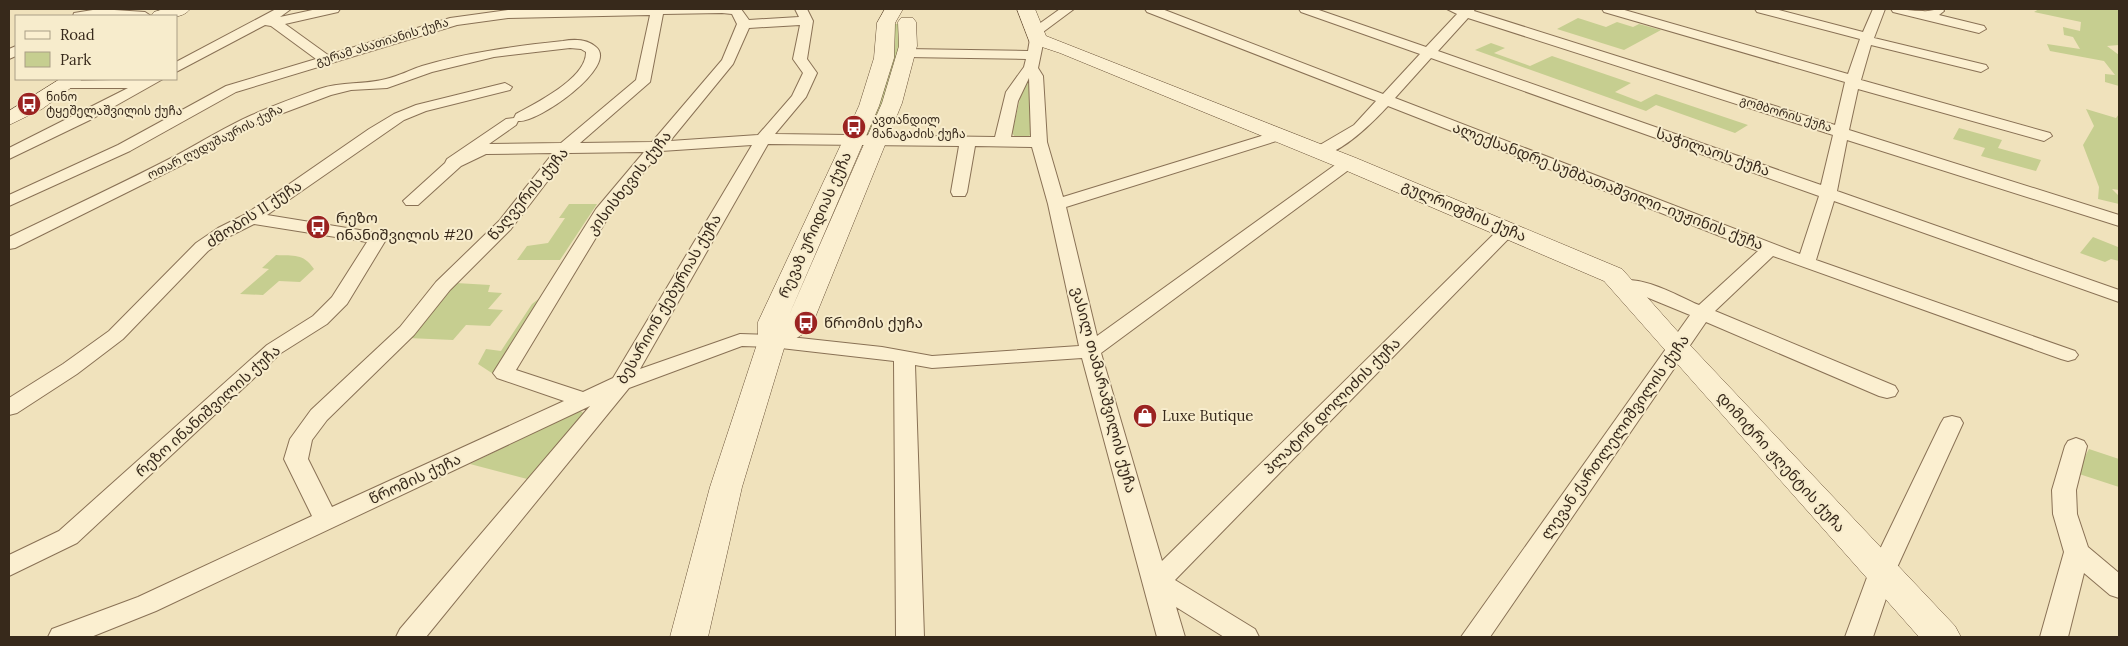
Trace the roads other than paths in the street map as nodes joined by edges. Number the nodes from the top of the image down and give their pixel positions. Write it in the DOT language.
graph roads {
  1 [pos="181,9"];
  2 [pos="285,9"];
  3 [pos="334,9"];
  4 [pos="1026,9"];
  5 [pos="1068,9"];
  6 [pos="1151,9"];
  7 [pos="1305,9"];
  8 [pos="1608,9"];
  9 [pos="1761,9"];
  10 [pos="1879,9"];
  11 [pos="1897,9"];
  12 [pos="1942,9"];
  13 [pos="572,10"];
  14 [pos="657,10"];
  15 [pos="1462,10"];
  16 [pos="85,15"];
  17 [pos="134,15"];
  18 [pos="163,15"];
  19 [pos="804,15"];
  20 [pos="1926,16"];
  21 [pos="896,17"];
  22 [pos="269,21"];
  23 [pos="744,24"];
  24 [pos="1979,29"];
  25 [pos="1867,38"];
  26 [pos="1035,48"];
  27 [pos="1429,51"];
  28 [pos="906,53"];
  29 [pos="326,60"];
  30 [pos="178,67"];
  31 [pos="1982,68"];
  32 [pos="69,81"];
  33 [pos="1854,81"];
  34 [pos="151,82"];
  35 [pos="505,87"];
  36 [pos="1388,99"];
  37 [pos="9,119"];
  38 [pos="1842,131"];
  39 [pos="1277,136"];
  40 [pos="2044,136"];
  41 [pos="764,139"];
  42 [pos="865,140"];
  43 [pos="968,142"];
  44 [pos="1002,142"];
  45 [pos="1039,142"];
  46 [pos="655,147"];
  47 [pos="564,149"];
  48 [pos="1319,152"];
  49 [pos="9,154"];
  50 [pos="455,163"];
  51 [pos="1348,163"];
  52 [pos="959,192"];
  53 [pos="1829,192"];
  54 [pos="9,201"];
  55 [pos="412,201"];
  56 [pos="1058,204"];
  57 [pos="252,218"];
  58 [pos="2119,221"];
  59 [pos="1508,230"];
  60 [pos="9,244"];
  61 [pos="1770,249"];
  62 [pos="1806,263"];
  63 [pos="1624,285"];
  64 [pos="2119,296"];
  65 [pos="1702,313"];
  66 [pos="772,341"];
  67 [pos="1677,348"];
  68 [pos="1090,351"];
  69 [pos="2068,355"];
  70 [pos="904,357"];
  71 [pos="621,383"];
  72 [pos="1887,391"];
  73 [pos="584,400"];
  74 [pos="9,408"];
  75 [pos="1951,426"];
  76 [pos="2076,446"];
  77 [pos="327,521"];
  78 [pos="2077,552"];
  79 [pos="9,566"];
  80 [pos="1882,572"];
  81 [pos="1157,582"];
  82 [pos="2119,588"];
  83 [pos="62,637"];
  84 [pos="410,637"];
  85 [pos="689,637"];
  86 [pos="910,637"];
  87 [pos="1170,637"];
  88 [pos="1245,637"];
  89 [pos="1475,637"];
  90 [pos="1860,637"];
  91 [pos="1942,637"];
  92 [pos="2054,637"];
  1 -- 18 [label="street"];
  2 -- 22 [label="street"];
  3 -- 22 [label="street"];
  4 -- 26 [label="street"];
  5 -- 26 [label="street"];
  6 -- 36 [label="street, ალექსანდრე სუმბათაშვილი-იუჟინის ქუჩა"];
  7 -- 27 [label="street, საჭილაოს ქუჩა"];
  8 -- 33 [label="street"];
  9 -- 25 [label="street"];
  10 -- 25 [label="street"];
  11 -- 20 [label="street"];
  12 -- 20 [label="street"];
  13 -- 14 [label="street, გურამ ასათიანის ქუჩა"];
  13 -- 29 [label="street, გურამ ასათიანის ქუჩა"];
  14 -- 23 [label="street, გურამ ასათიანის ქუჩა"];
  14 -- 47 [label="street, წაღვერის ქუჩა"];
  15 -- 27 [label="street"];
  15 -- 38 [label="street, გომბორის ქუჩა"];
  16 -- 17 [label="street"];
  19 -- 23 [label="street"];
  19 -- 41 [label="street, ბესარიონ ქებურიას ქუჩა"];
  20 -- 24 [label="street"];
  21 -- 28 [label="street, რევაზ ურიდიას ქუჩა"];
  21 -- 42 [label="street, რევაზ ურიდიას ქუჩა"];
  22 -- 29 [label="street"];
  22 -- 30 [label="street"];
  23 -- 46 [label="street, კისისხევის ქუჩა"];
  25 -- 31 [label="street"];
  25 -- 33 [label="street"];
  26 -- 28 [label="street"];
  26 -- 39 [label="street, გულრიფშის ქუჩა"];
  26 -- 44 [label="street"];
  26 -- 45 [label="street, ვასილ თამარაშვილის ქუჩა"];
  27 -- 36 [label="street"];
  27 -- 53 [label="street, საჭილაოს ქუჩა"];
  28 -- 42 [label="street, რევაზ ურიდიას ქუჩა"];
  29 -- 54 [label="street, გურამ ასათიანის ქუჩა"];
  32 -- 34 [label="street"];
  32 -- 37 [label="street"];
  33 -- 38 [label="street"];
  33 -- 40 [label="street"];
  34 -- 49 [label="street"];
  35 -- 57 [label="street, ძმობის II ქუჩა"];
  36 -- 48 [label="street"];
  36 -- 61 [label="street, ალექსანდრე სუმბათაშვილი-იუჟინის ქუჩა"];
  38 -- 53 [label="street"];
  38 -- 58 [label="street, გომბორის ქუჩა"];
  39 -- 48 [label="street, გულრიფშის ქუჩა"];
  39 -- 56 [label="street"];
  41 -- 42 [label="street"];
  41 -- 46 [label="street"];
  41 -- 71 [label="street, ბესარიონ ქებურიას ქუჩა"];
  42 -- 43 [label="street"];
  42 -- 66 [label="street, რევაზ ურიდიას ქუჩა"];
  43 -- 44 [label="street"];
  43 -- 52 [label="street"];
  44 -- 45 [label="street"];
  45 -- 56 [label="street, ვასილ თამარაშვილის ქუჩა"];
  46 -- 47 [label="street"];
  46 -- 73 [label="street, კისისხევის ქუჩა"];
  47 -- 50 [label="street"];
  47 -- 77 [label="street, წაღვერის ქუჩა"];
  48 -- 51 [label="street, გულრიფშის ქუჩა"];
  50 -- 55 [label="street"];
  50 -- 60 [label="street, ოთარ ღუდუშაურის ქუჩა"];
  51 -- 59 [label="street, გულრიფშის ქუჩა"];
  51 -- 68 [label="street"];
  53 -- 62 [label="street"];
  53 -- 64 [label="street, საჭილაოს ქუჩა"];
  56 -- 68 [label="street, ვასილ თამარაშვილის ქუჩა"];
  57 -- 74 [label="street, ძმობის II ქუჩა"];
  57 -- 79 [label="street, რეზო ინანიშვილის ქუჩა"];
  59 -- 63 [label="street, გულრიფშის ქუჩა"];
  59 -- 81 [label="street, პლატონ დოლიძის ქუჩა"];
  61 -- 62 [label="street, ალექსანდრე სუმბათაშვილი-იუჟინის ქუჩა"];
  61 -- 65 [label="street, ლევან ქართლელიშვილის ქუჩა"];
  62 -- 69 [label="street, ალექსანდრე სუმბათაშვილი-იუჟინის ქუჩა"];
  63 -- 65 [label="street, გულრიფშის ქუჩა"];
  63 -- 67 [label="street, დიმიტრი ჟღენტის ქუჩა"];
  65 -- 67 [label="street, ლევან ქართლელიშვილის ქუჩა"];
  65 -- 72 [label="street, გულრიფშის ქუჩა"];
  66 -- 70 [label="street, წრომის ქუჩა"];
  66 -- 71 [label="street, წრომის ქუჩა"];
  66 -- 85 [label="street"];
  67 -- 80 [label="street, დიმიტრი ჟღენტის ქუჩა"];
  67 -- 89 [label="street, ლევან ქართლელიშვილის ქუჩა"];
  68 -- 70 [label="street, წრომის ქუჩა"];
  68 -- 81 [label="street, ვასილ თამარაშვილის ქუჩა"];
  70 -- 86 [label="street"];
  71 -- 73 [label="street, წრომის ქუჩა"];
  71 -- 84 [label="street, ბესარიონ ქებურიას ქუჩა"];
  73 -- 77 [label="street, წრომის ქუჩა"];
  75 -- 80 [label="street"];
  76 -- 78 [label="street"];
  77 -- 83 [label="street, წრომის ქუჩა"];
  78 -- 82 [label="street"];
  78 -- 92 [label="street"];
  80 -- 90 [label="street"];
  80 -- 91 [label="street, დიმიტრი ჟღენტის ქუჩა"];
  81 -- 87 [label="street, ვასილ თამარაშვილის ქუჩა"];
  81 -- 88 [label="street"];
}
